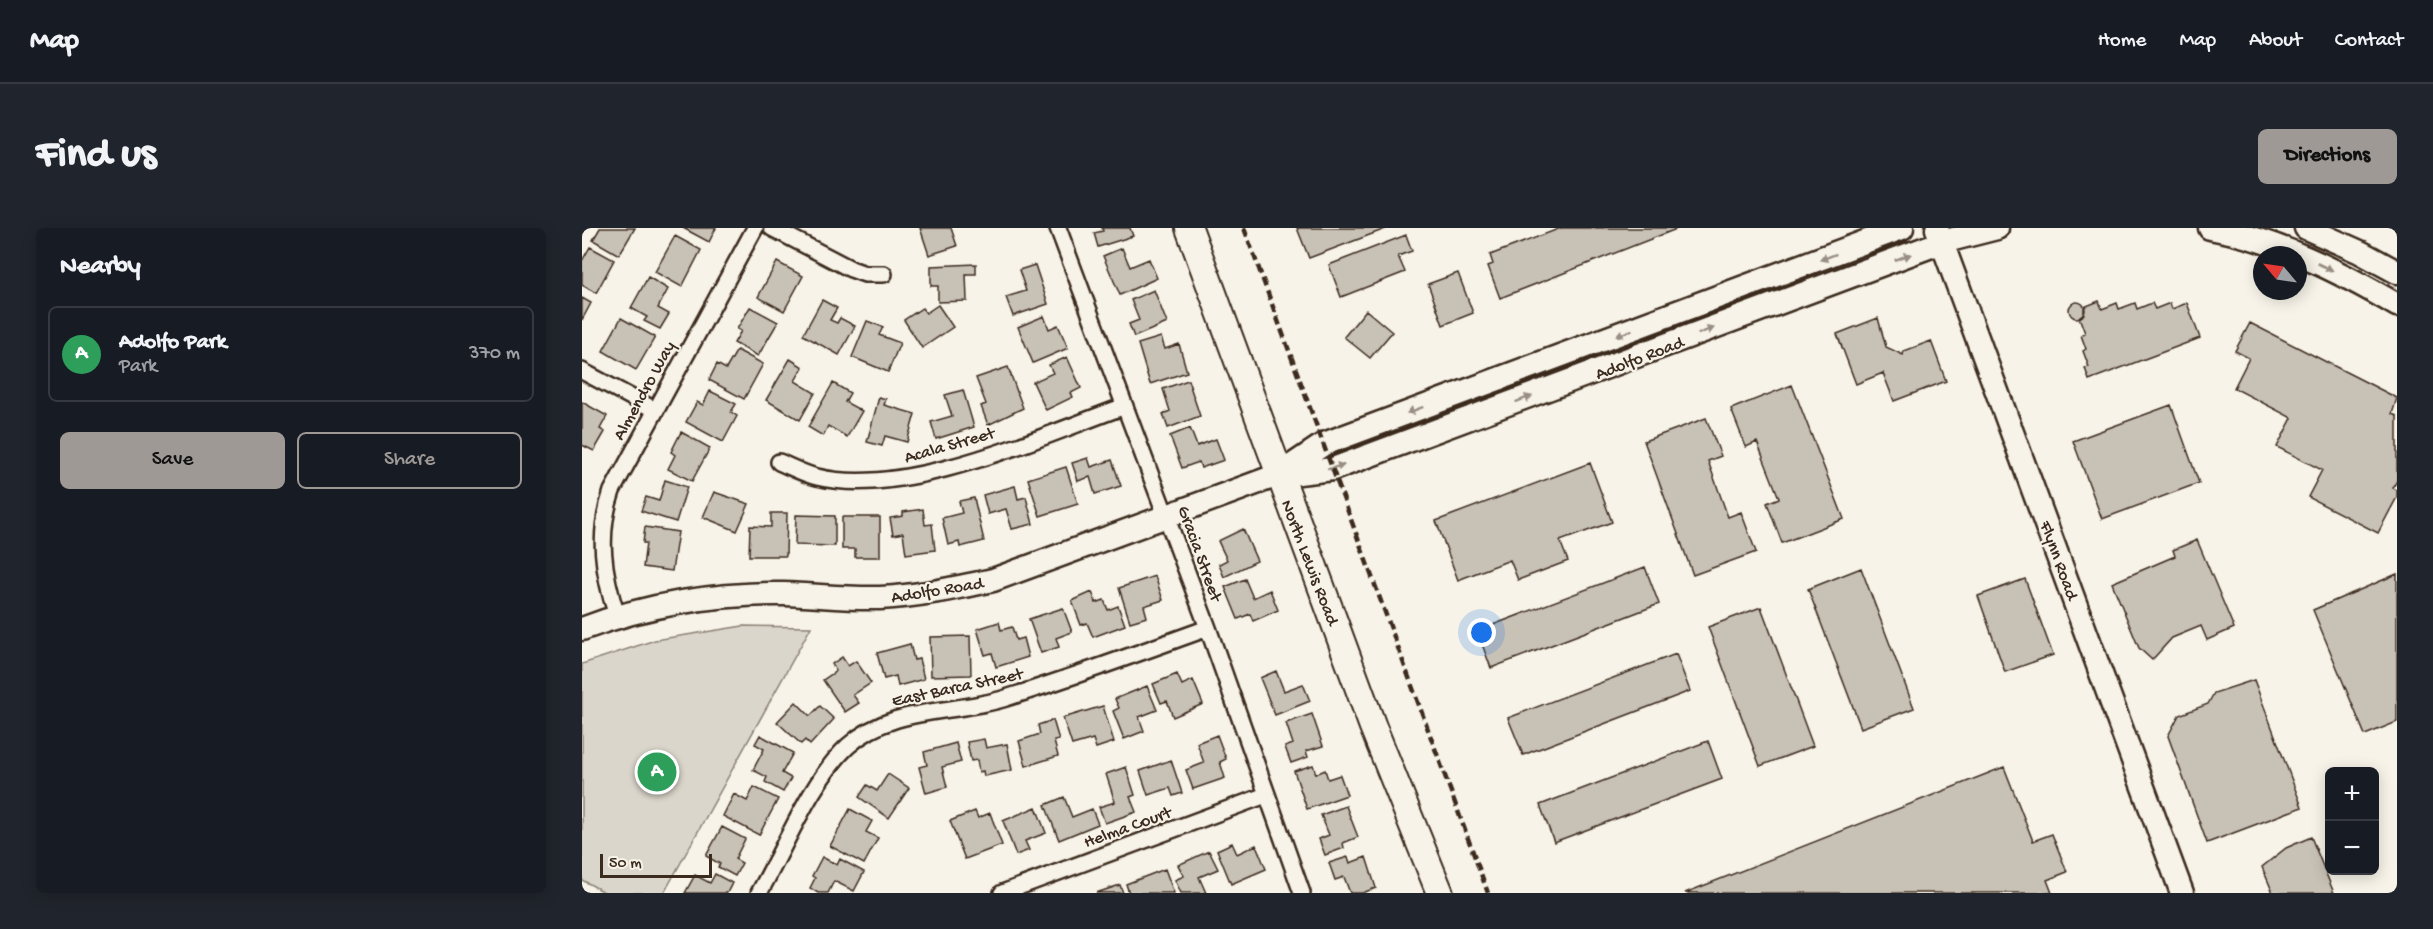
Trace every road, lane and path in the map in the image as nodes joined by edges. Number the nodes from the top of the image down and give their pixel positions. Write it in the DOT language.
graph roads {
  1 [pos="755,228"];
  2 [pos="772,228"];
  3 [pos="1058,228"];
  4 [pos="1189,228"];
  5 [pos="1902,228"];
  6 [pos="1997,228"];
  7 [pos="2210,228"];
  8 [pos="2306,228"];
  9 [pos="1939,235"];
  10 [pos="2397,272"];
  11 [pos="884,274"];
  12 [pos="2397,305"];
  13 [pos="582,371"];
  14 [pos="1125,406"];
  15 [pos="655,410"];
  16 [pos="779,462"];
  17 [pos="1278,475"];
  18 [pos="1166,516"];
  19 [pos="617,616"];
  20 [pos="1208,628"];
  21 [pos="582,629"];
  22 [pos="1266,795"];
  23 [pos="759,893"];
  24 [pos="1002,893"];
  25 [pos="1302,893"];
  26 [pos="1440,893"];
  27 [pos="2182,893"];
  1 -- 15 [label="street, Almendro Way"];
  2 -- 11 [label="street"];
  3 -- 14 [label="street, Gracia Street"];
  4 -- 17 [label="main road, North Lewis Road"];
  5 -- 17 [label="main road, Adolfo Road, one-way"];
  6 -- 9 [label="main road, Adolfo Road"];
  7 -- 12 [label="main road, one-way"];
  8 -- 10 [label="main road"];
  17 -- 9 [label="main road, Adolfo Road, one-way"];
  9 -- 27 [label="main road, Flynn Road"];
  13 -- 15 [label="street"];
  14 -- 16 [label="street, Acala Street"];
  14 -- 18 [label="street, Gracia Street"];
  15 -- 19 [label="street, Almendro Way"];
  17 -- 18 [label="main road, Adolfo Road"];
  17 -- 26 [label="main road, North Lewis Road"];
  18 -- 19 [label="main road, Adolfo Road"];
  18 -- 20 [label="street, Gracia Street"];
  19 -- 21 [label="main road, Adolfo Road"];
  20 -- 22 [label="street, Gracia Street"];
  20 -- 23 [label="street, East Barca Street"];
  22 -- 24 [label="street, Helma Court"];
  22 -- 25 [label="street, Gracia Street"];
}
